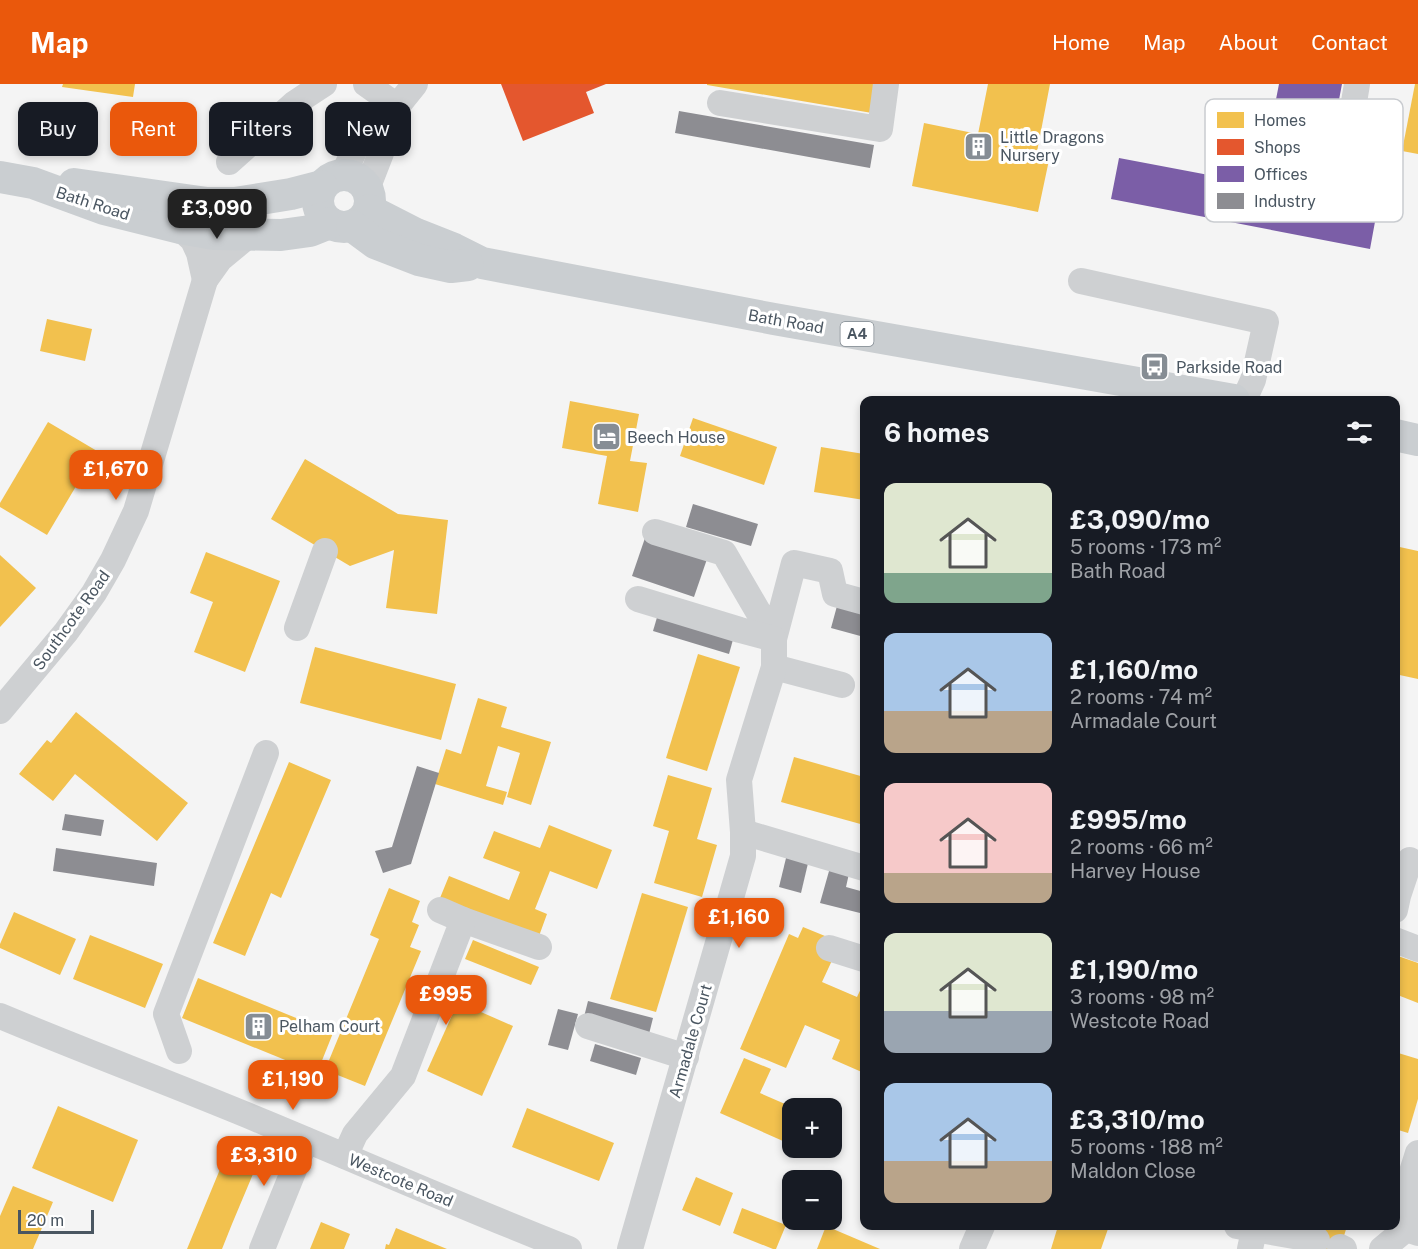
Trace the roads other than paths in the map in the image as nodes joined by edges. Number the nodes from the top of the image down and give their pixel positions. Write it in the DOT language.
graph roads {
  1 [pos="324,84"];
  2 [pos="366,84"];
  3 [pos="415,84"];
  4 [pos="886,84"];
  5 [pos="392,102"];
  6 [pos="394,102"];
  7 [pos="720,103"];
  8 [pos="356,156"];
  9 [pos="229,162"];
  10 [pos="0,177"];
  11 [pos="33,183"];
  12 [pos="347,202"];
  13 [pos="180,228"];
  14 [pos="249,235"];
  15 [pos="205,280"];
  16 [pos="1081,280"];
  17 [pos="1211,396"];
  18 [pos="1246,396"];
  19 [pos="1400,436"];
  20 [pos="1418,440"];
  21 [pos="655,532"];
  22 [pos="325,551"];
  23 [pos="638,599"];
  24 [pos="860,601"];
  25 [pos="297,628"];
  26 [pos="774,639"];
  27 [pos="774,667"];
  28 [pos="842,684"];
  29 [pos="0,711"];
  30 [pos="266,753"];
  31 [pos="743,832"];
  32 [pos="1410,860"];
  33 [pos="860,867"];
  34 [pos="1400,889"];
  35 [pos="1400,942"];
  36 [pos="539,947"];
  37 [pos="830,948"];
  38 [pos="1418,949"];
  39 [pos="860,958"];
  40 [pos="0,1016"];
  41 [pos="588,1026"];
  42 [pos="179,1051"];
  43 [pos="686,1056"];
  44 [pos="306,1140"];
  45 [pos="1418,1154"];
  46 [pos="345,1156"];
  47 [pos="980,1230"];
  48 [pos="1412,1231"];
  49 [pos="1249,1232"];
  50 [pos="1334,1245"];
  51 [pos="262,1249"];
  52 [pos="569,1249"];
  53 [pos="630,1249"];
  54 [pos="972,1249"];
  55 [pos="1382,1249"];
  1 -- 9 [label="street"];
  2 -- 5 [label="street"];
  3 -- 6 [label="street"];
  4 -- 7 [label="street"];
  8 -- 12 [label="street"];
  10 -- 11 [label="main road, Bath Road"];
  11 -- 12 [label="main road, Bath Road"];
  11 -- 13 [label="main road, Bath Road"];
  12 -- 14 [label="main road, Bath Road"];
  12 -- 17 [label="main road, Bath Road / A4"];
  13 -- 14 [label="main road, Bath Road"];
  13 -- 15 [label="street"];
  14 -- 15 [label="street, Southcote Road"];
  15 -- 29 [label="street, Southcote Road"];
  16 -- 18 [label="street"];
  19 -- 20 [label="main road"];
  21 -- 26 [label="street"];
  22 -- 25 [label="street"];
  23 -- 26 [label="street"];
  24 -- 26 [label="street, Armadale Court"];
  26 -- 27 [label="street, Armadale Court"];
  27 -- 28 [label="street"];
  27 -- 31 [label="street, Armadale Court"];
  30 -- 42 [label="street"];
  31 -- 33 [label="street"];
  31 -- 43 [label="street, Armadale Court"];
  32 -- 34 [label="street"];
  35 -- 38 [label="street"];
  36 -- 46 [label="street"];
  37 -- 39 [label="street"];
  40 -- 44 [label="street, Westcote Road"];
  41 -- 43 [label="street"];
  43 -- 53 [label="street, Armadale Court"];
  44 -- 46 [label="street, Westcote Road"];
  44 -- 51 [label="street"];
  45 -- 48 [label="street"];
  46 -- 52 [label="street, Westcote Road"];
  47 -- 54 [label="street"];
  48 -- 55 [label="street"];
  49 -- 50 [label="street"];
}
